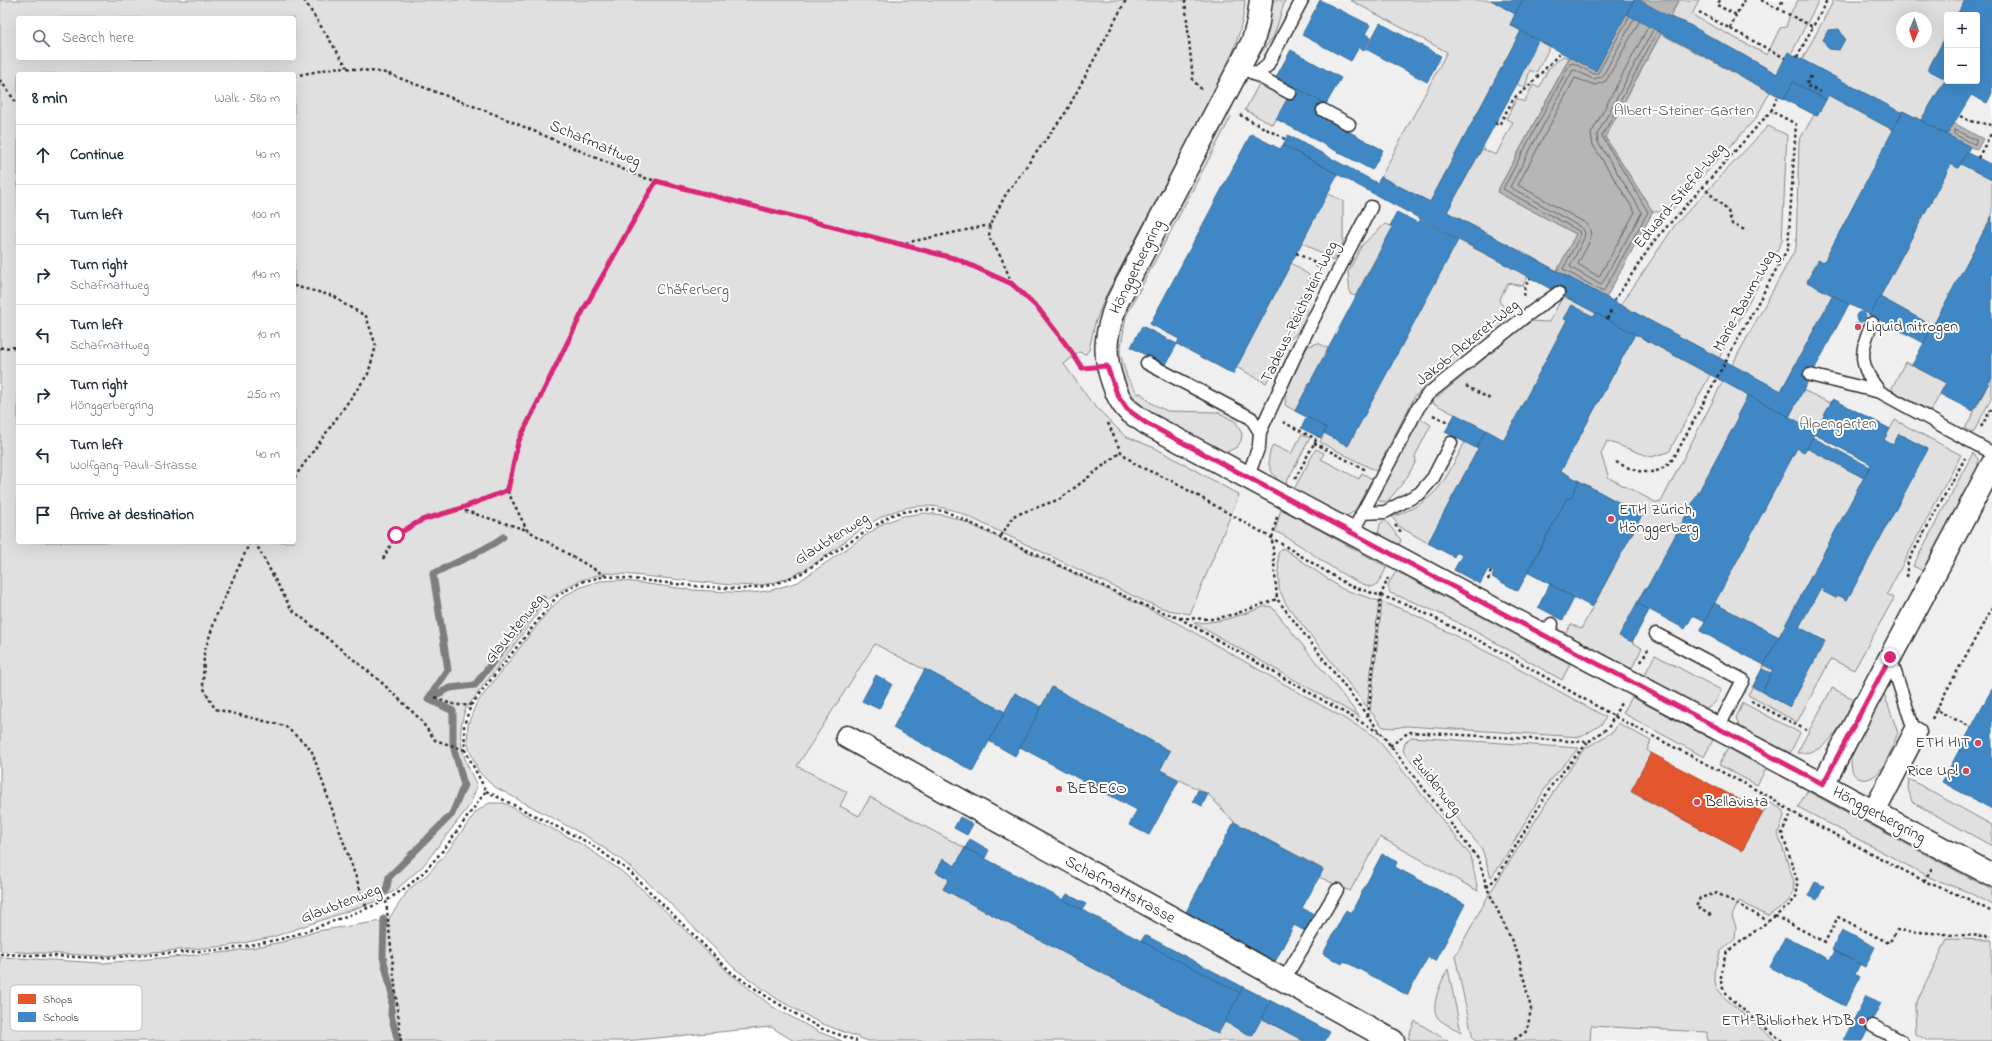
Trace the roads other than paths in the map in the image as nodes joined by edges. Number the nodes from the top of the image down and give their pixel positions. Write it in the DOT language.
graph roads {
  1 [pos="1261,0"];
  2 [pos="1302,0"];
  3 [pos="1248,71"];
  4 [pos="1290,93"];
  5 [pos="1323,110"];
  6 [pos="1349,124"];
  7 [pos="1371,207"];
  8 [pos="1558,293"];
  9 [pos="1872,323"];
  10 [pos="1147,363"];
  11 [pos="1810,376"];
  12 [pos="1880,392"];
  13 [pos="1260,432"];
  14 [pos="1451,443"];
  15 [pos="1992,454"];
  16 [pos="1992,465"];
  17 [pos="1248,476"];
  18 [pos="1362,513"];
  19 [pos="1352,533"];
  20 [pos="1656,634"];
  21 [pos="1890,657"];
  22 [pos="1718,728"];
  23 [pos="1922,728"];
  24 [pos="847,737"];
  25 [pos="1823,784"];
  26 [pos="1874,812"];
  27 [pos="1992,875"];
  28 [pos="1337,890"];
  29 [pos="1283,981"];
  30 [pos="1874,1026"];
  31 [pos="1393,1041"];
  32 [pos="1901,1041"];
  1 -- 3 [label="street, Hönggerbergring"];
  2 -- 3 [label="lane"];
  3 -- 4 [label="lane"];
  3 -- 17 [label="street, Hönggerbergring"];
  5 -- 6 [label="lane"];
  7 -- 13 [label="lane, Tadeus-Reichstein-Weg"];
  8 -- 18 [label="lane, Jakob-Ackeret-Weg"];
  9 -- 12 [label="lane"];
  10 -- 13 [label="lane"];
  11 -- 12 [label="lane"];
  12 -- 15 [label="lane"];
  13 -- 17 [label="lane, Tadeus-Reichstein-Weg"];
  14 -- 18 [label="lane"];
  16 -- 21 [label="street"];
  17 -- 19 [label="street, Hönggerbergring"];
  18 -- 19 [label="lane, Jakob-Ackeret-Weg"];
  19 -- 22 [label="street, Hönggerbergring"];
  20 -- 22 [label="lane"];
  21 -- 23 [label="lane"];
  21 -- 25 [label="street"];
  22 -- 25 [label="street, Hönggerbergring"];
  23 -- 26 [label="street"];
  24 -- 29 [label="street, Schafmattstrasse"];
  25 -- 26 [label="street, Hönggerbergring"];
  26 -- 27 [label="street, Hönggerbergring"];
  28 -- 29 [label="lane"];
  29 -- 31 [label="street, Schafmattstrasse"];
  30 -- 32 [label="lane"];
}
